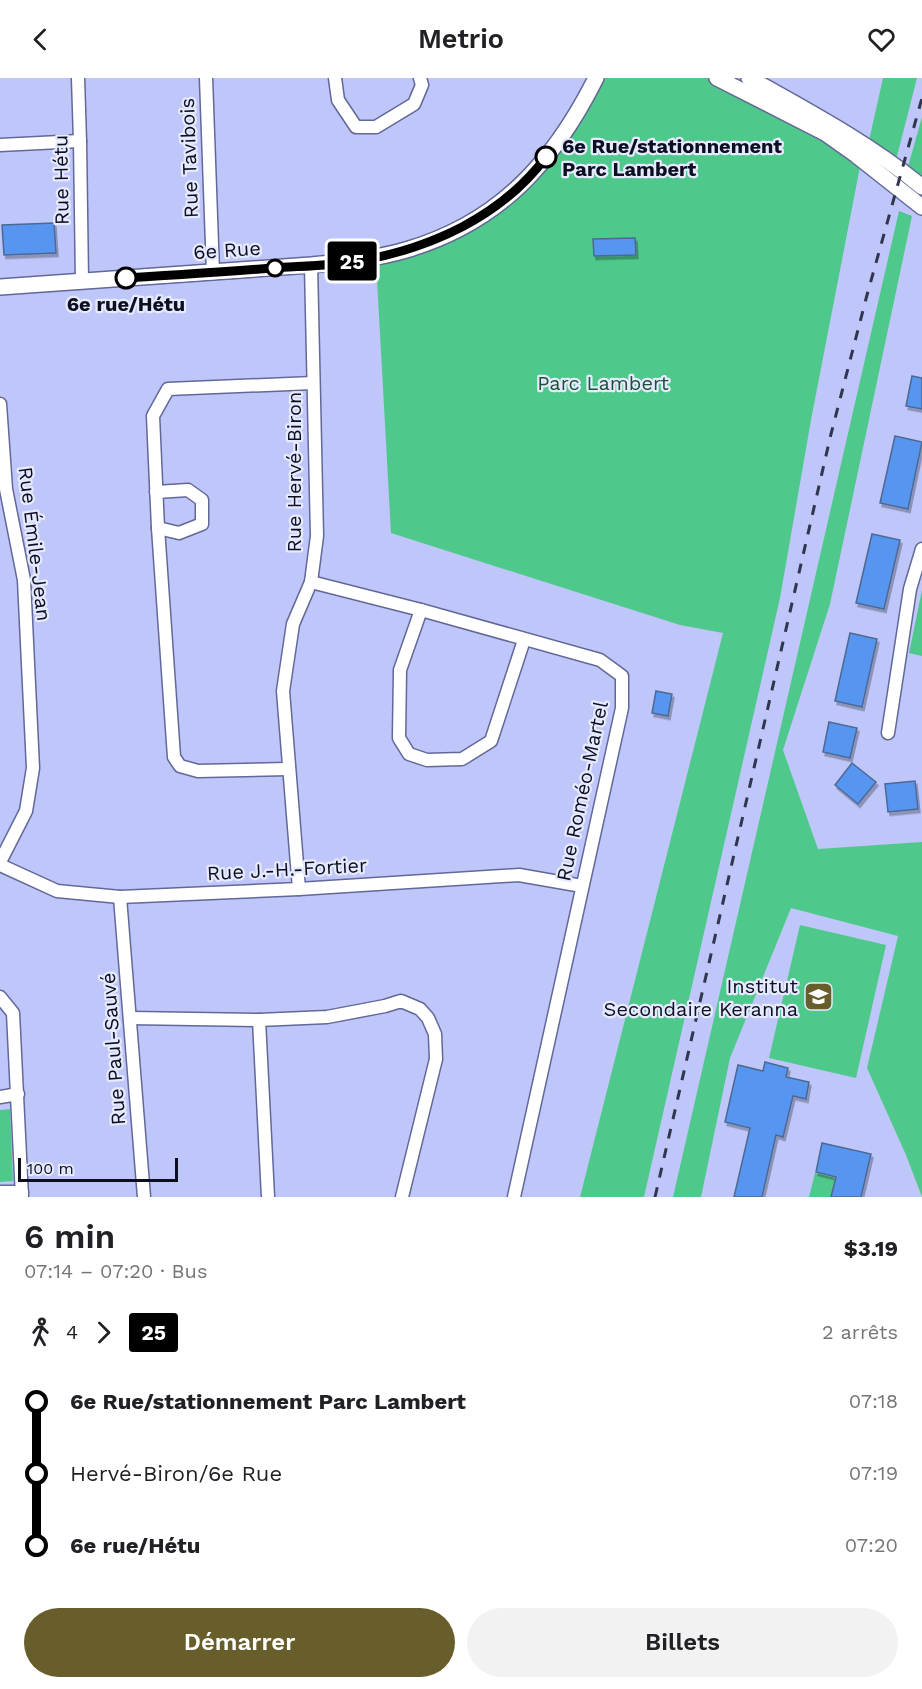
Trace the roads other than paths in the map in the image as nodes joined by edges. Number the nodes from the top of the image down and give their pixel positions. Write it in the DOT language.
graph roads {
  1 [pos="78,78"];
  2 [pos="206,78"];
  3 [pos="335,78"];
  4 [pos="420,78"];
  5 [pos="596,78"];
  6 [pos="717,78"];
  7 [pos="754,86"];
  8 [pos="80,141"];
  9 [pos="0,145"];
  10 [pos="922,187"];
  11 [pos="922,207"];
  12 [pos="311,265"];
  13 [pos="213,272"];
  14 [pos="82,281"];
  15 [pos="0,287"];
  16 [pos="313,383"];
  17 [pos="0,404"];
  18 [pos="3,490"];
  19 [pos="156,492"];
  20 [pos="158,528"];
  21 [pos="922,549"];
  22 [pos="311,582"];
  23 [pos="421,610"];
  24 [pos="524,640"];
  25 [pos="888,733"];
  26 [pos="288,769"];
  27 [pos="0,864"];
  28 [pos="582,886"];
  29 [pos="299,889"];
  30 [pos="120,897"];
  31 [pos="0,997"];
  32 [pos="130,1018"];
  33 [pos="259,1020"];
  34 [pos="18,1094"];
  35 [pos="0,1097"];
  36 [pos="0,1192"];
  37 [pos="22,1195"];
  38 [pos="144,1197"];
  39 [pos="268,1197"];
  40 [pos="402,1197"];
  41 [pos="513,1197"];
  1 -- 8 [label="street, Rue Hétu"];
  2 -- 13 [label="street, Rue Tavibois"];
  3 -- 4 [label="street"];
  5 -- 12 [label="street, 6e Rue"];
  6 -- 7 [label="street"];
  7 -- 10 [label="street"];
  7 -- 11 [label="street"];
  8 -- 9 [label="street"];
  8 -- 14 [label="street, Rue Hétu"];
  12 -- 13 [label="street, 6e Rue"];
  12 -- 16 [label="street, Rue Hervé-Biron"];
  13 -- 14 [label="street, 6e Rue"];
  14 -- 15 [label="street, 6e Rue"];
  16 -- 19 [label="street"];
  16 -- 22 [label="street, Rue Hervé-Biron"];
  17 -- 18 [label="street, Rue Émile-Jean"];
  18 -- 27 [label="street, Rue Émile-Jean"];
  19 -- 20 [label="street"];
  19 -- 20 [label="street"];
  20 -- 26 [label="street"];
  21 -- 25 [label="street"];
  22 -- 23 [label="street, Rue Roméo-Martel"];
  22 -- 26 [label="street, Rue Hervé-Biron"];
  23 -- 24 [label="street, Rue Roméo-Martel"];
  23 -- 24 [label="street"];
  24 -- 28 [label="street, Rue Roméo-Martel"];
  26 -- 29 [label="street, Rue Hervé-Biron"];
  27 -- 30 [label="street, Rue J.-H.-Fortier"];
  28 -- 29 [label="street, Rue J.-H.-Fortier"];
  28 -- 41 [label="street, Rue Roméo-Martel"];
  29 -- 30 [label="street, Rue J.-H.-Fortier"];
  30 -- 32 [label="street, Rue Paul-Sauvé"];
  31 -- 34 [label="street"];
  32 -- 33 [label="street"];
  32 -- 38 [label="street, Rue Paul-Sauvé"];
  33 -- 39 [label="street"];
  33 -- 40 [label="street"];
  34 -- 35 [label="street"];
  34 -- 37 [label="street"];
  36 -- 37 [label="street"];
}
